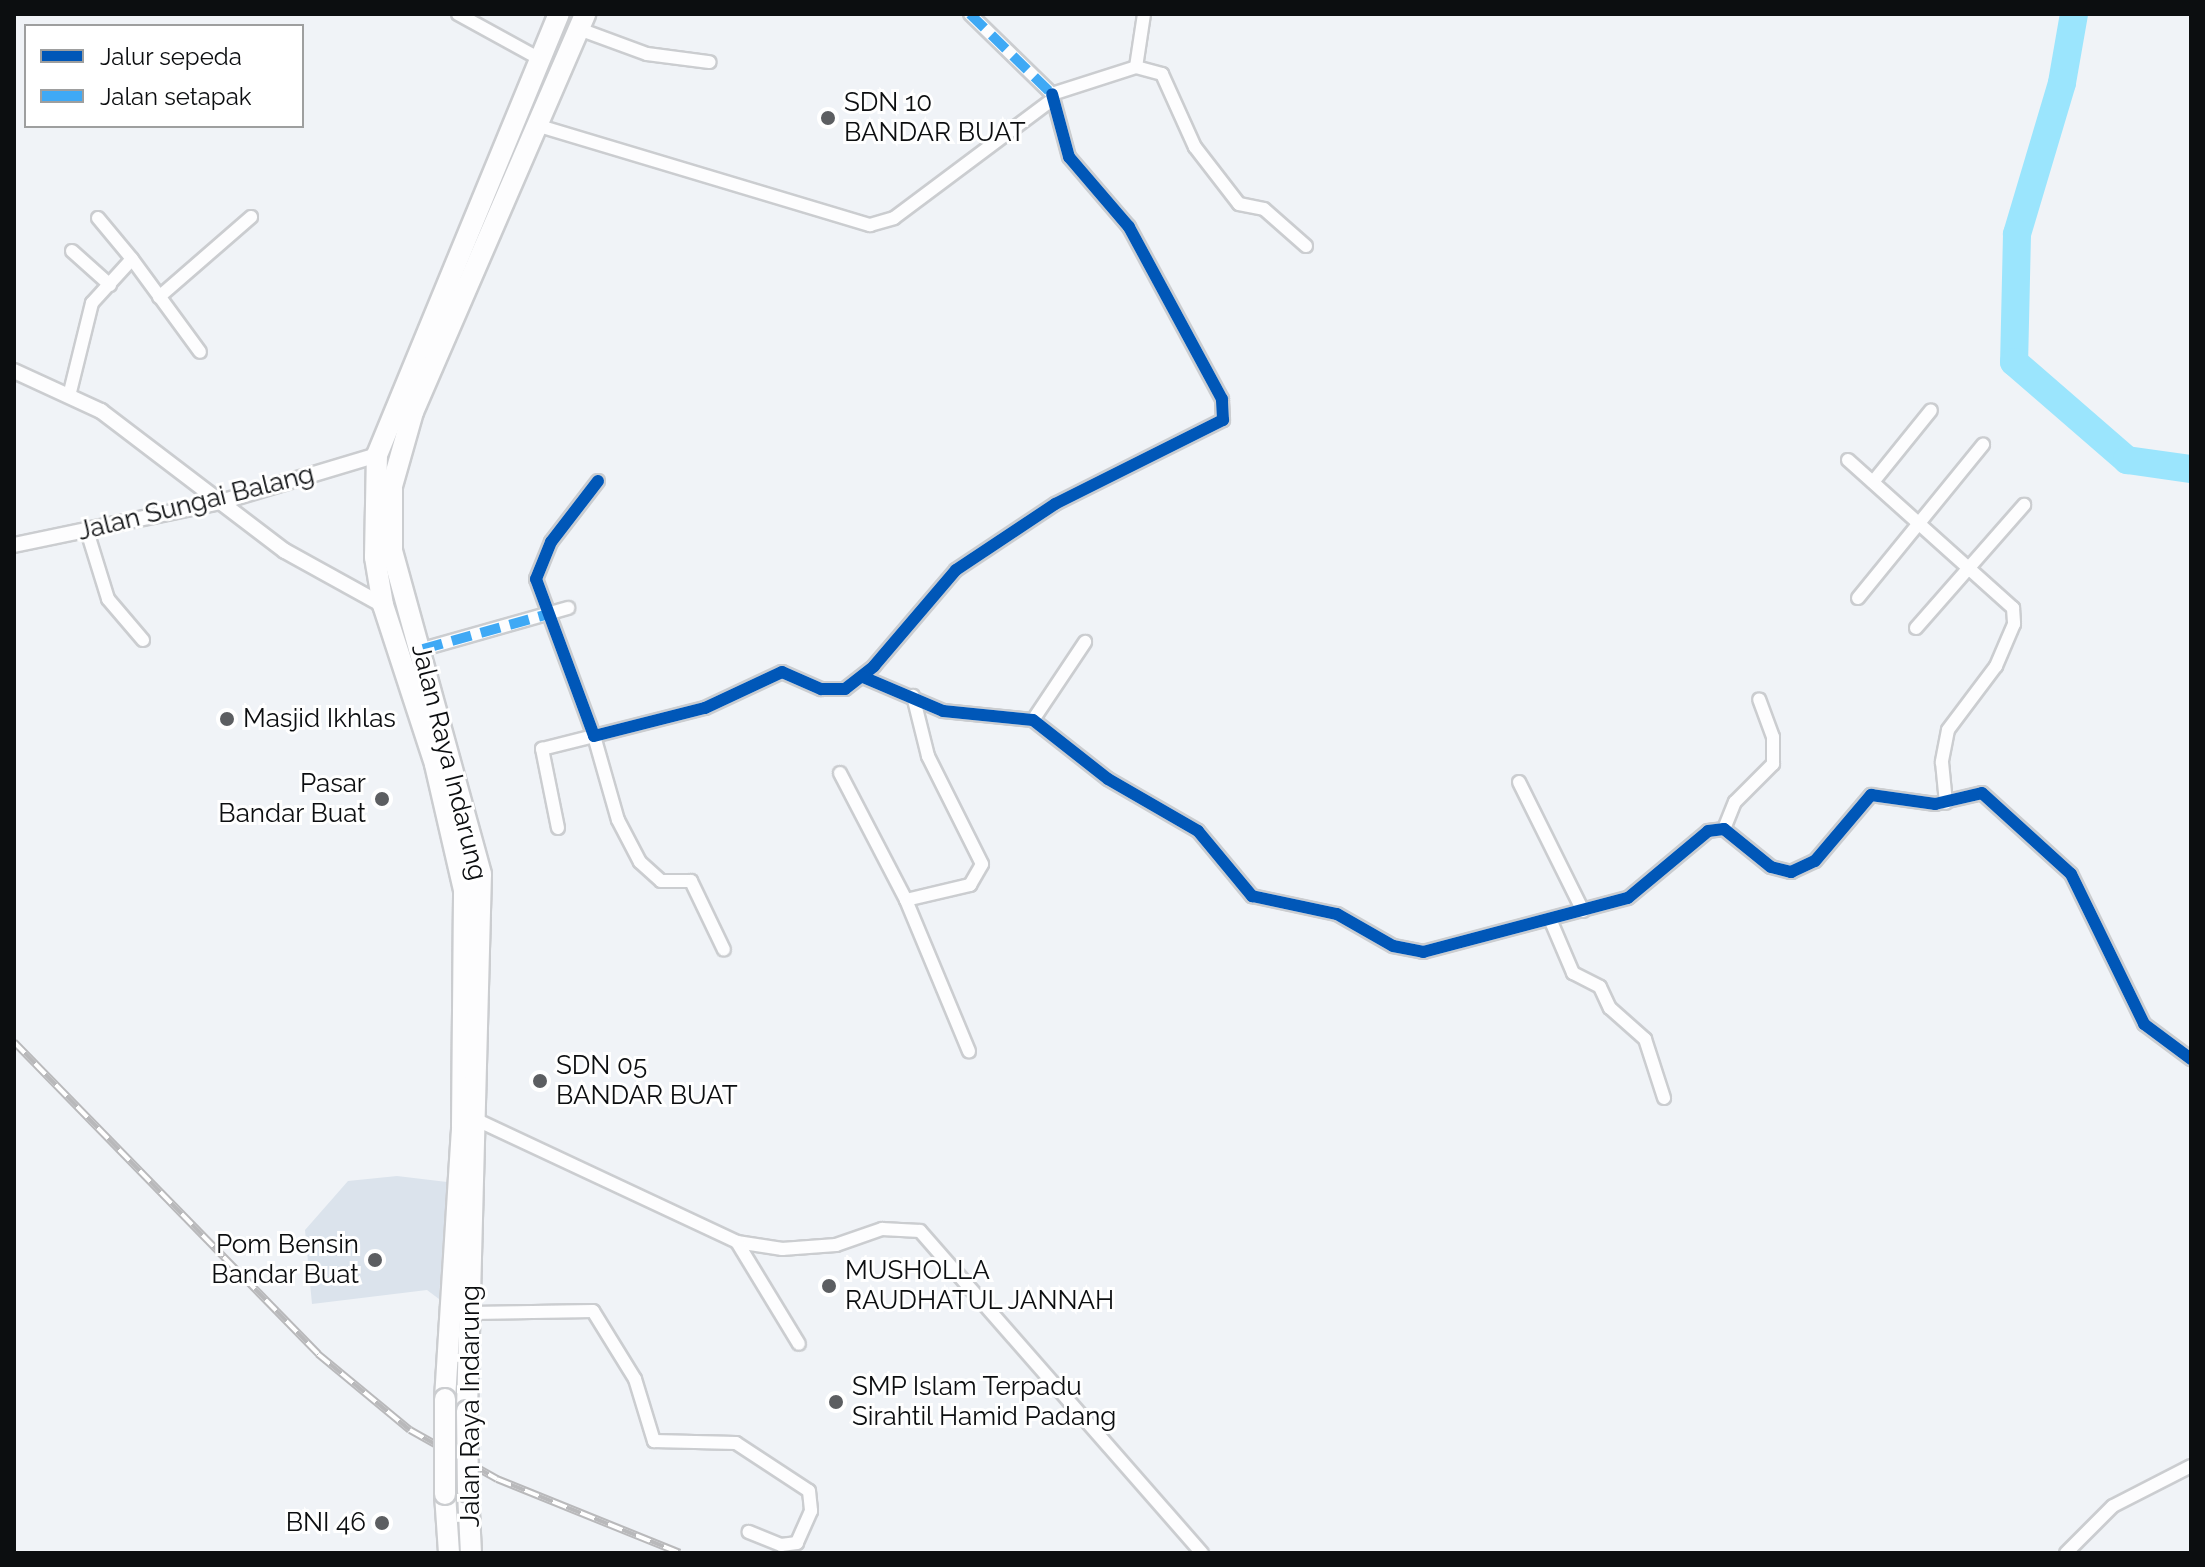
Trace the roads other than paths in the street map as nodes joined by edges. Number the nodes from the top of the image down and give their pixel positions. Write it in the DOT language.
graph roads {
  1 [pos="458,14"];
  2 [pos="559,14"];
  3 [pos="970,14"];
  4 [pos="1144,14"];
  5 [pos="582,21"];
  6 [pos="540,59"];
  7 [pos="709,62"];
  8 [pos="1136,67"];
  9 [pos="1050,98"];
  10 [pos="536,125"];
  11 [pos="251,217"];
  12 [pos="98,218"];
  13 [pos="1306,246"];
  14 [pos="72,251"];
  15 [pos="132,259"];
  16 [pos="110,285"];
  17 [pos="159,297"];
  18 [pos="200,352"];
  19 [pos="14,371"];
  20 [pos="69,396"];
  21 [pos="1931,410"];
  22 [pos="1983,445"];
  23 [pos="377,455"];
  24 [pos="1848,460"];
  25 [pos="598,481"];
  26 [pos="1873,482"];
  27 [pos="224,501"];
  28 [pos="2024,505"];
  29 [pos="1919,523"];
  30 [pos="87,531"];
  31 [pos="14,545"];
  32 [pos="1969,567"];
  33 [pos="1858,598"];
  34 [pos="383,605"];
  35 [pos="568,608"];
  36 [pos="545,615"];
  37 [pos="1916,628"];
  38 [pos="143,640"];
  39 [pos="1085,642"];
  40 [pos="423,649"];
  41 [pos="863,677"];
  42 [pos="913,696"];
  43 [pos="1759,699"];
  44 [pos="1033,720"];
  45 [pos="594,736"];
  46 [pos="840,773"];
  47 [pos="1519,782"];
  48 [pos="1946,803"];
  49 [pos="558,828"];
  50 [pos="1724,829"];
  51 [pos="906,900"];
  52 [pos="1583,911"];
  53 [pos="1550,919"];
  54 [pos="724,950"];
  55 [pos="969,1051"];
  56 [pos="2191,1059"];
  57 [pos="1664,1098"];
  58 [pos="479,1121"];
  59 [pos="737,1242"];
  60 [pos="472,1313"];
  61 [pos="447,1336"];
  62 [pos="471,1336"];
  63 [pos="799,1344"];
  64 [pos="2191,1466"];
  65 [pos="749,1532"];
  66 [pos="449,1553"];
  67 [pos="471,1553"];
  68 [pos="1202,1553"];
  69 [pos="2066,1553"];
  1 -- 6 [label="street"];
  2 -- 6 [label="highway, Jalan Raya Indarung"];
  3 -- 9 [label="street"];
  4 -- 8 [label="street"];
  5 -- 7 [label="street"];
  5 -- 10 [label="highway, Jalan Raya Indarung"];
  6 -- 23 [label="highway, Jalan Raya Indarung"];
  8 -- 9 [label="street"];
  8 -- 13 [label="street"];
  9 -- 10 [label="street"];
  9 -- 41 [label="street"];
  10 -- 40 [label="highway, Jalan Raya Indarung"];
  11 -- 17 [label="street"];
  12 -- 15 [label="street"];
  14 -- 16 [label="street"];
  15 -- 16 [label="street"];
  15 -- 17 [label="street"];
  16 -- 20 [label="street"];
  17 -- 18 [label="street"];
  19 -- 20 [label="street"];
  20 -- 27 [label="street"];
  21 -- 26 [label="street"];
  22 -- 29 [label="street"];
  23 -- 27 [label="street, Jalan Sungai Balang"];
  23 -- 34 [label="highway, Jalan Raya Indarung"];
  24 -- 26 [label="street"];
  25 -- 36 [label="street"];
  26 -- 29 [label="street"];
  27 -- 30 [label="street, Jalan Sungai Balang"];
  27 -- 34 [label="street"];
  28 -- 32 [label="street"];
  29 -- 32 [label="street"];
  29 -- 33 [label="street"];
  30 -- 31 [label="street, Jalan Sungai Balang"];
  30 -- 38 [label="street"];
  32 -- 37 [label="street"];
  32 -- 48 [label="street"];
  34 -- 61 [label="highway, Jalan Raya Indarung"];
  35 -- 36 [label="street"];
  36 -- 40 [label="street"];
  36 -- 45 [label="street"];
  39 -- 44 [label="street"];
  40 -- 58 [label="highway, Jalan Raya Indarung"];
  41 -- 42 [label="street"];
  41 -- 45 [label="street"];
  42 -- 44 [label="street"];
  42 -- 51 [label="street"];
  43 -- 50 [label="street"];
  44 -- 53 [label="street"];
  45 -- 49 [label="street"];
  45 -- 54 [label="street"];
  46 -- 51 [label="street"];
  47 -- 52 [label="street"];
  48 -- 50 [label="street"];
  48 -- 56 [label="street"];
  50 -- 52 [label="street"];
  51 -- 55 [label="street"];
  52 -- 53 [label="street"];
  53 -- 57 [label="street"];
  58 -- 59 [label="street"];
  58 -- 60 [label="highway, Jalan Raya Indarung"];
  59 -- 63 [label="street"];
  59 -- 68 [label="street"];
  60 -- 62 [label="highway, Jalan Raya Indarung"];
  60 -- 65 [label="street"];
  61 -- 62 [label="highway"];
  61 -- 66 [label="highway, Jalan Raya Indarung, bridge"];
  62 -- 67 [label="highway, Jalan Raya Indarung, bridge"];
  64 -- 69 [label="street"];
}
